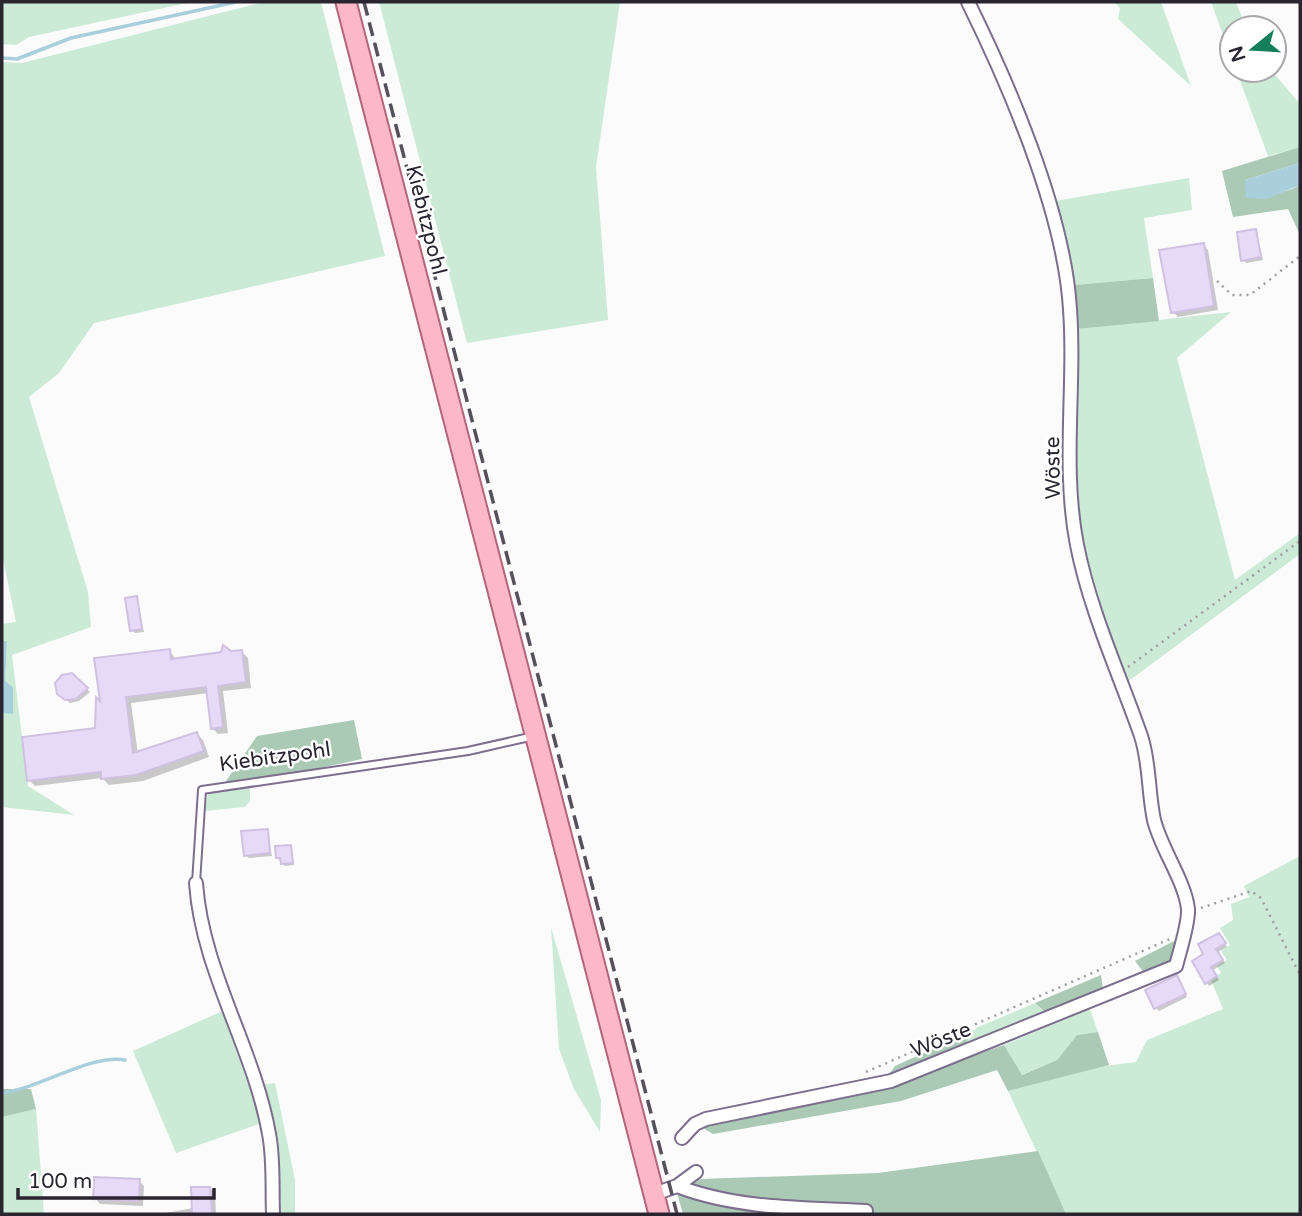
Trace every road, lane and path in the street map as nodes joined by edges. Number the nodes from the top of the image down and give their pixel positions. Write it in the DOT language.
graph roads {
  1 [pos="346,2"];
  2 [pos="968,2"];
  3 [pos="1300,256"];
  4 [pos="1217,281"];
  5 [pos="1300,541"];
  6 [pos="1118,676"];
  7 [pos="536,735"];
  8 [pos="196,883"];
  9 [pos="1188,912"];
  10 [pos="1183,932"];
  11 [pos="1300,975"];
  12 [pos="859,1075"];
  13 [pos="682,1138"];
  14 [pos="695,1172"];
  15 [pos="677,1186"];
  16 [pos="648,1196"];
  17 [pos="866,1211"];
  18 [pos="273,1214"];
  19 [pos="659,1214"];
  1 -- 7 [label="main road, Kiebitzpohl"];
  2 -- 6 [label="street, Wöste"];
  3 -- 4 [label="path"];
  5 -- 6 [label="path"];
  6 -- 9 [label="street, Wöste"];
  7 -- 8 [label="lane, Kiebitzpohl"];
  7 -- 16 [label="main road, Kiebitzpohl"];
  8 -- 18 [label="street, Kiebitzpohl"];
  9 -- 10 [label="street, Wöste"];
  9 -- 11 [label="path"];
  10 -- 12 [label="path, Wöste"];
  10 -- 13 [label="street, Wöste"];
  14 -- 15 [label="street"];
  15 -- 16 [label="street"];
  15 -- 17 [label="street"];
  16 -- 19 [label="main road, Kiebitzpohl"];
}
